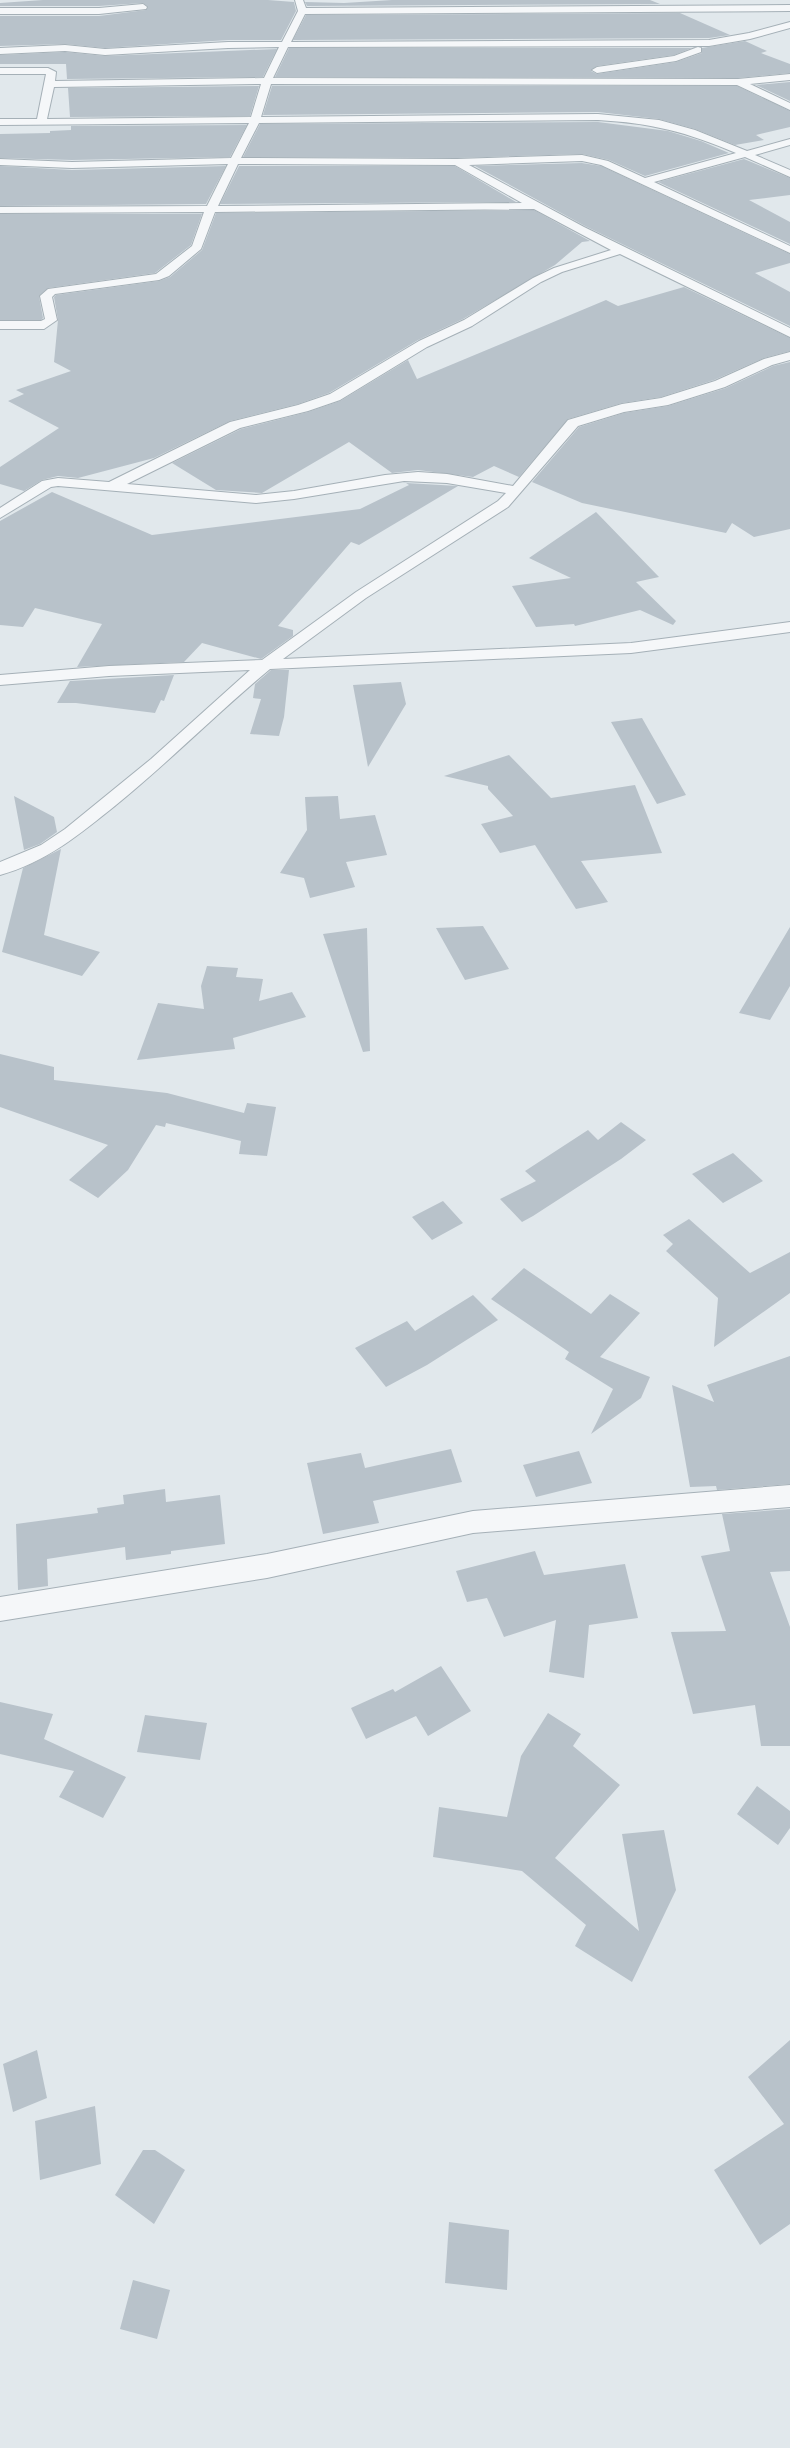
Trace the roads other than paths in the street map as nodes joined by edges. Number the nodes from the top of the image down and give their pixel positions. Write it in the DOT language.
graph roads {
  1 [pos="299,0"];
  2 [pos="480,0"];
  3 [pos="757,4"];
  4 [pos="143,7"];
  5 [pos="790,8"];
  6 [pos="0,11"];
  7 [pos="476,11"];
  8 [pos="302,12"];
  9 [pos="790,25"];
  10 [pos="709,43"];
  11 [pos="286,45"];
  12 [pos="0,51"];
  13 [pos="0,71"];
  14 [pos="790,77"];
  15 [pos="267,81"];
  16 [pos="567,81"];
  17 [pos="738,82"];
  18 [pos="50,84"];
  19 [pos="790,107"];
  20 [pos="255,120"];
  21 [pos="0,122"];
  22 [pos="41,122"];
  23 [pos="790,142"];
  24 [pos="745,154"];
  25 [pos="236,161"];
  26 [pos="0,162"];
  27 [pos="457,162"];
  28 [pos="790,174"];
  29 [pos="643,182"];
  30 [pos="532,206"];
  31 [pos="211,209"];
  32 [pos="0,210"];
  33 [pos="790,250"];
  34 [pos="620,251"];
  35 [pos="0,326"];
  36 [pos="790,333"];
  37 [pos="790,356"];
  38 [pos="110,487"];
  39 [pos="516,491"];
  40 [pos="0,514"];
  41 [pos="790,627"];
  42 [pos="263,666"];
  43 [pos="0,680"];
  44 [pos="0,869"];
  45 [pos="790,1496"];
  46 [pos="0,1609"];
  1 -- 8 [label="street"];
  2 -- 7 [label="street"];
  3 -- 5 [label="street"];
  3 -- 7 [label="street"];
  4 -- 6 [label="street"];
  7 -- 8 [label="street"];
  8 -- 11 [label="street"];
  9 -- 10 [label="street"];
  10 -- 11 [label="street"];
  10 -- 16 [label="street"];
  11 -- 12 [label="street"];
  11 -- 15 [label="street"];
  13 -- 18 [label="street"];
  14 -- 17 [label="street"];
  15 -- 16 [label="street"];
  15 -- 18 [label="street"];
  15 -- 20 [label="street"];
  16 -- 17 [label="street"];
  17 -- 19 [label="street"];
  18 -- 22 [label="street"];
  20 -- 22 [label="street"];
  20 -- 24 [label="street"];
  20 -- 25 [label="street"];
  21 -- 22 [label="street"];
  23 -- 24 [label="street"];
  24 -- 28 [label="street"];
  24 -- 29 [label="street"];
  25 -- 26 [label="street"];
  25 -- 27 [label="street"];
  25 -- 31 [label="street"];
  27 -- 29 [label="street"];
  27 -- 30 [label="street"];
  29 -- 33 [label="street"];
  30 -- 31 [label="street"];
  30 -- 34 [label="street"];
  31 -- 32 [label="street"];
  31 -- 35 [label="street"];
  34 -- 36 [label="street"];
  34 -- 38 [label="street"];
  37 -- 39 [label="street"];
  38 -- 39 [label="street"];
  38 -- 40 [label="street"];
  39 -- 42 [label="street"];
  41 -- 42 [label="street"];
  42 -- 43 [label="street"];
  42 -- 44 [label="street"];
  45 -- 46 [label="street"];
}
